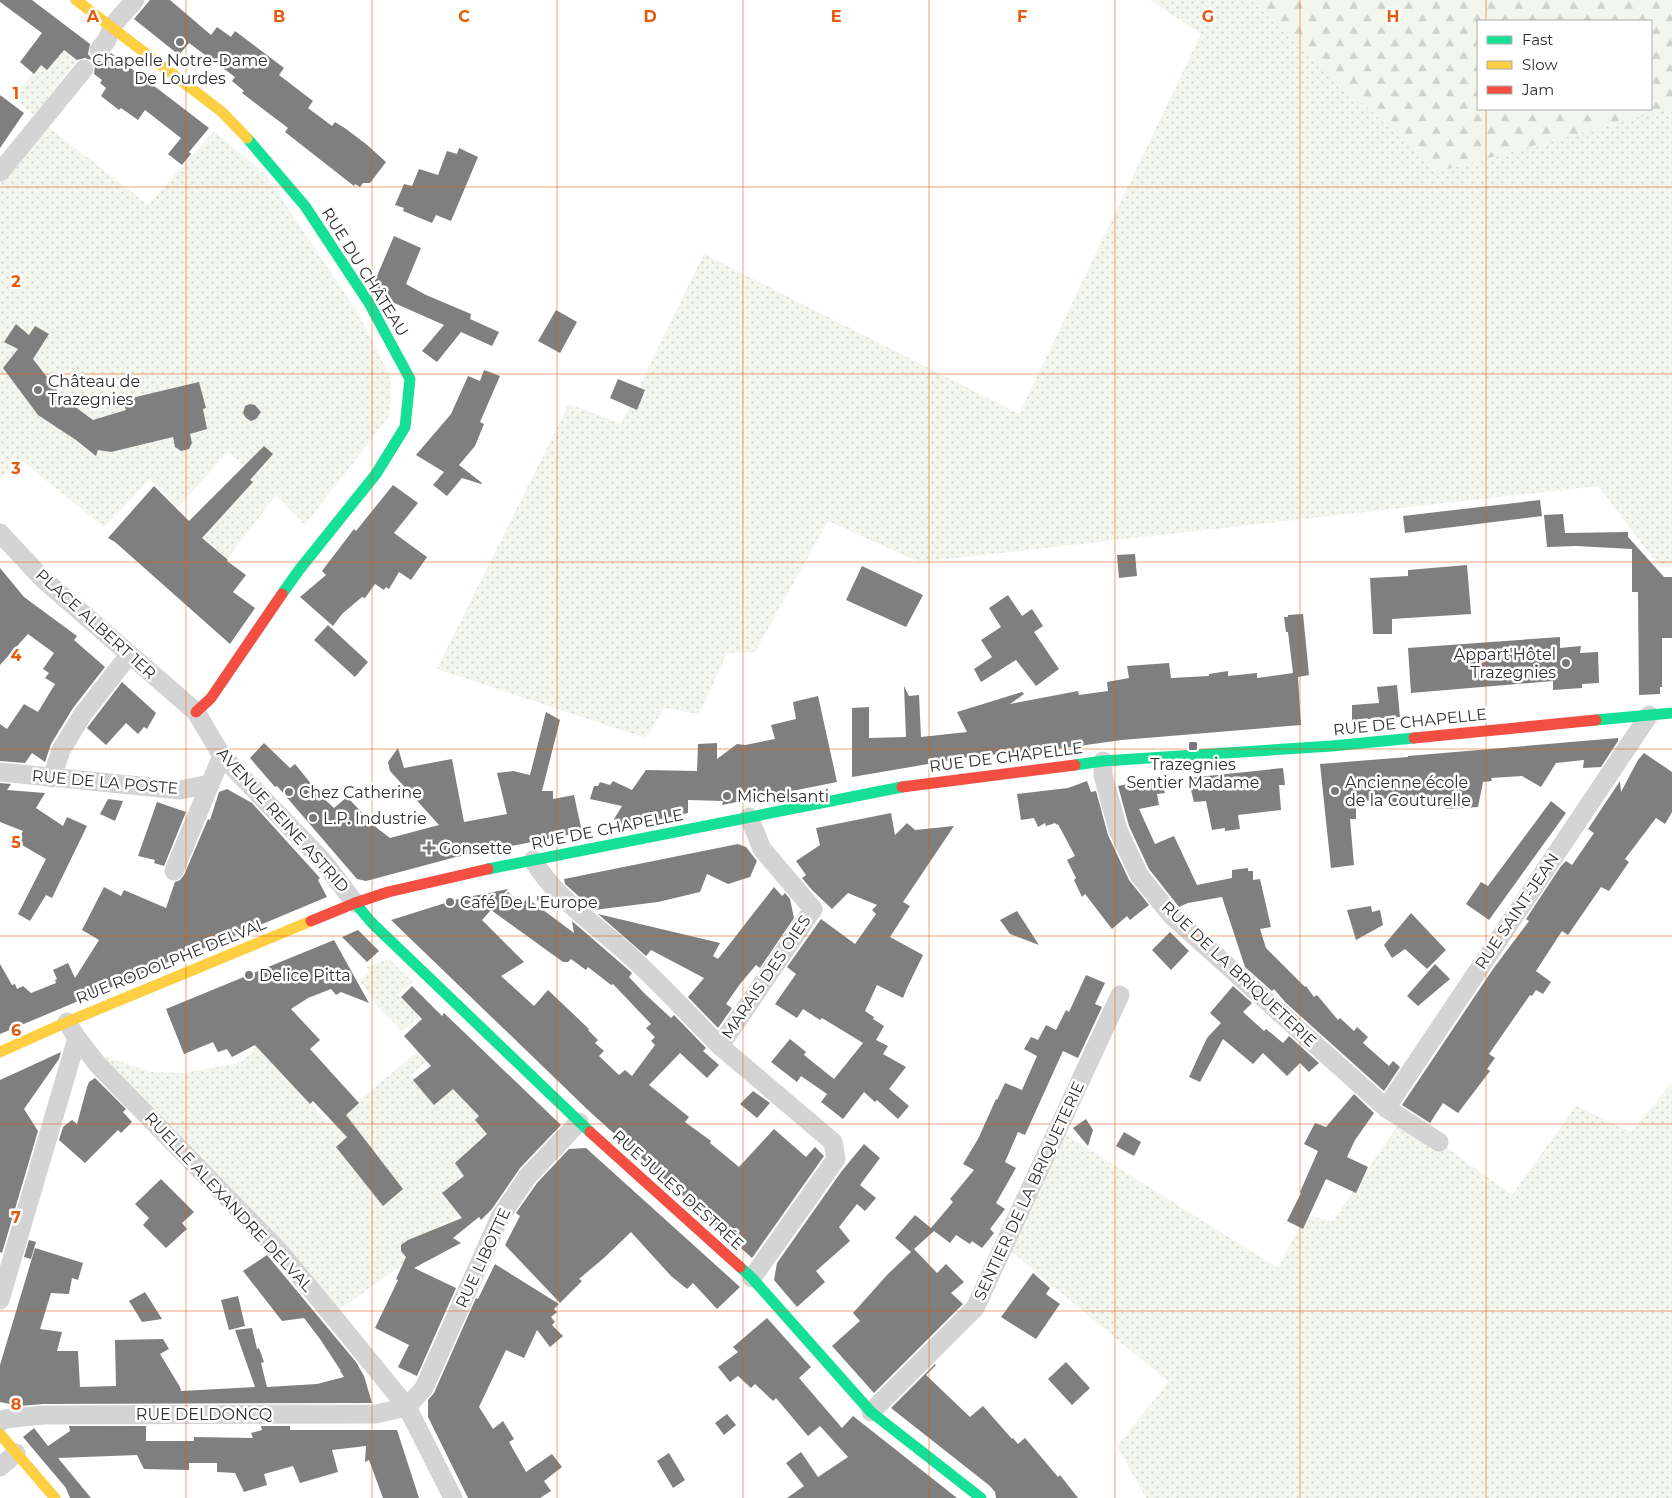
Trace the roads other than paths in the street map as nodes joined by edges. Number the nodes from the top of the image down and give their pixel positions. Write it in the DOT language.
graph roads {
  1 [pos="76,0"];
  2 [pos="135,0"];
  3 [pos="112,26"];
  4 [pos="99,50"];
  5 [pos="84,69"];
  6 [pos="0,172"];
  7 [pos="0,533"];
  8 [pos="129,655"];
  9 [pos="196,712"];
  10 [pos="1672,713"];
  11 [pos="1649,715"];
  12 [pos="222,756"];
  13 [pos="1102,761"];
  14 [pos="0,772"];
  15 [pos="52,778"];
  16 [pos="210,784"];
  17 [pos="749,817"];
  18 [pos="533,860"];
  19 [pos="174,871"];
  20 [pos="355,903"];
  21 [pos="1120,995"];
  22 [pos="68,1022"];
  23 [pos="77,1038"];
  24 [pos="720,1046"];
  25 [pos="0,1052"];
  26 [pos="1386,1108"];
  27 [pos="579,1122"];
  28 [pos="1439,1142"];
  29 [pos="752,1278"];
  30 [pos="0,1300"];
  31 [pos="407,1408"];
  32 [pos="871,1412"];
  33 [pos="0,1422"];
  34 [pos="0,1434"];
  35 [pos="16,1453"];
  36 [pos="0,1467"];
  37 [pos="55,1498"];
  38 [pos="453,1498"];
  39 [pos="981,1498"];
  1 -- 3 [label="street, RUE DU CHÂTEAU"];
  2 -- 3 [label="street"];
  3 -- 4 [label="street"];
  3 -- 9 [label="street, RUE DU CHÂTEAU"];
  5 -- 6 [label="street"];
  7 -- 8 [label="street, PLACE ALBERT 1ER"];
  8 -- 9 [label="street, PLACE ALBERT 1ER"];
  8 -- 15 [label="street"];
  9 -- 12 [label="street, AVENUE REINE ASTRID"];
  10 -- 11 [label="street, RUE DE CHAPELLE"];
  11 -- 13 [label="street, RUE DE CHAPELLE"];
  11 -- 26 [label="street, RUE SAINT-JEAN"];
  12 -- 16 [label="street"];
  12 -- 20 [label="street, AVENUE REINE ASTRID"];
  13 -- 17 [label="street, RUE DE CHAPELLE"];
  13 -- 26 [label="street, RUE DE LA BRIQUETERIE"];
  14 -- 15 [label="street, RUE DE LA POSTE"];
  15 -- 16 [label="street, RUE DE LA POSTE"];
  16 -- 19 [label="street"];
  17 -- 18 [label="street, RUE DE CHAPELLE"];
  17 -- 24 [label="street, MARAIS DES OIES"];
  18 -- 20 [label="street, RUE DE CHAPELLE"];
  18 -- 24 [label="street, MARAIS DES OIES"];
  20 -- 22 [label="street, RUE RODOLPHE DELVAL"];
  20 -- 27 [label="street, RUE JULES DESTRÉE"];
  21 -- 32 [label="street, SENTIER DE LA BRIQUETERIE"];
  22 -- 23 [label="street, RUELLE ALEXANDRE DELVAL"];
  22 -- 25 [label="street, RUE RODOLPHE DELVAL"];
  23 -- 30 [label="street"];
  23 -- 31 [label="street, RUELLE ALEXANDRE DELVAL"];
  24 -- 29 [label="street"];
  26 -- 28 [label="street, RUE DE LA BRIQUETERIE"];
  27 -- 29 [label="street, RUE JULES DESTRÉE"];
  27 -- 31 [label="street, RUE LIBOTTE"];
  29 -- 32 [label="street, RUE JULES DESTRÉE"];
  31 -- 33 [label="street, RUE DELDONCQ"];
  31 -- 38 [label="street, RUELLE ALEXANDRE DELVAL"];
  32 -- 39 [label="street, RUE JULES DESTRÉE"];
  34 -- 35 [label="street"];
  35 -- 36 [label="street"];
  35 -- 37 [label="street"];
}
